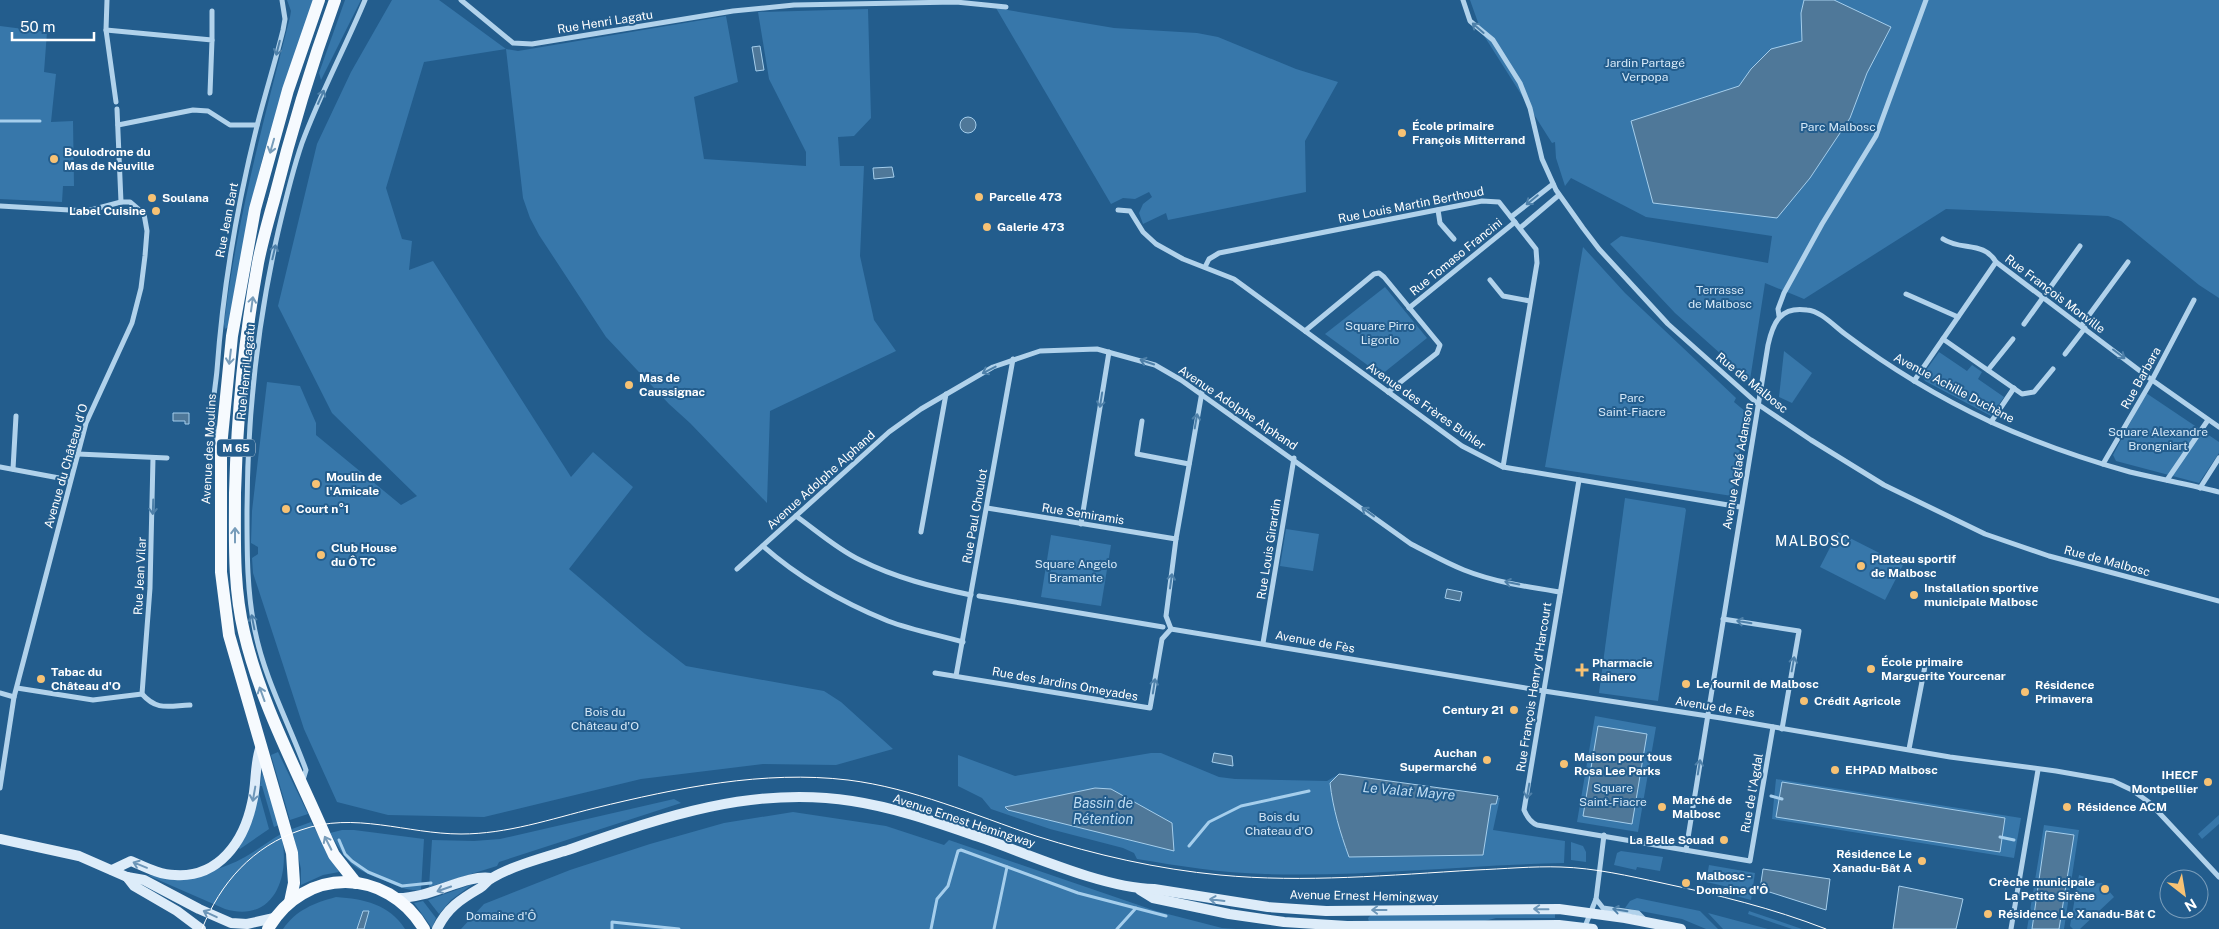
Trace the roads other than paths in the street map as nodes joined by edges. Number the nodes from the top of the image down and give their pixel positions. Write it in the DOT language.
graph roads {
  1 [pos="107,0"];
  2 [pos="282,0"];
  3 [pos="318,0"];
  4 [pos="335,0"];
  5 [pos="365,0"];
  6 [pos="461,0"];
  7 [pos="1463,0"];
  8 [pos="1926,0"];
  9 [pos="1006,7"];
  10 [pos="212,11"];
  11 [pos="106,30"];
  12 [pos="212,40"];
  13 [pos="210,93"];
  14 [pos="116,102"];
  15 [pos="117,109"];
  16 [pos="118,125"];
  17 [pos="257,125"];
  18 [pos="1553,184"];
  19 [pos="1559,195"];
  20 [pos="121,202"];
  21 [pos="0,206"];
  22 [pos="1118,210"];
  23 [pos="1438,210"];
  24 [pos="1511,217"];
  25 [pos="1516,222"];
  26 [pos="1520,228"];
  27 [pos="1454,239"];
  28 [pos="1943,239"];
  29 [pos="2080,246"];
  30 [pos="1996,262"];
  31 [pos="2128,262"];
  32 [pos="1205,267"];
  33 [pos="1490,280"];
  34 [pos="1906,294"];
  35 [pos="2043,297"];
  36 [pos="2194,300"];
  37 [pos="1530,301"];
  38 [pos="1410,308"];
  39 [pos="1780,316"];
  40 [pos="1958,317"];
  41 [pos="2024,324"];
  42 [pos="2083,327"];
  43 [pos="1305,331"];
  44 [pos="1943,339"];
  45 [pos="2013,339"];
  46 [pos="1109,352"];
  47 [pos="2065,354"];
  48 [pos="1013,359"];
  49 [pos="2053,369"];
  50 [pos="1988,370"];
  51 [pos="2152,380"];
  52 [pos="1914,381"];
  53 [pos="2014,388"];
  54 [pos="1202,392"];
  55 [pos="1388,392"];
  56 [pos="946,394"];
  57 [pos="1759,404"];
  58 [pos="16,416"];
  59 [pos="2208,420"];
  60 [pos="1142,421"];
  61 [pos="1991,422"];
  62 [pos="2219,427"];
  63 [pos="221,446"];
  64 [pos="78,454"];
  65 [pos="153,458"];
  66 [pos="168,458"];
  67 [pos="1294,458"];
  68 [pos="2219,458"];
  69 [pos="1189,464"];
  70 [pos="2103,464"];
  71 [pos="0,467"];
  72 [pos="1503,467"];
  73 [pos="13,469"];
  74 [pos="70,480"];
  75 [pos="1579,480"];
  76 [pos="2167,480"];
  77 [pos="2200,488"];
  78 [pos="2219,492"];
  79 [pos="1740,507"];
  80 [pos="987,508"];
  81 [pos="796,516"];
  82 [pos="1081,524"];
  83 [pos="921,532"];
  84 [pos="1176,539"];
  85 [pos="763,546"];
  86 [pos="737,569"];
  87 [pos="1560,592"];
  88 [pos="971,595"];
  89 [pos="979,596"];
  90 [pos="2219,601"];
  91 [pos="1723,619"];
  92 [pos="1163,627"];
  93 [pos="1171,629"];
  94 [pos="963,642"];
  95 [pos="1263,643"];
  96 [pos="1926,661"];
  97 [pos="935,673"];
  98 [pos="956,676"];
  99 [pos="17,688"];
  100 [pos="1544,691"];
  101 [pos="0,693"];
  102 [pos="142,694"];
  103 [pos="14,697"];
  104 [pos="190,705"];
  105 [pos="1707,715"];
  106 [pos="1773,727"];
  107 [pos="1782,729"];
  108 [pos="261,746"];
  109 [pos="1909,749"];
  110 [pos="2038,770"];
  111 [pos="302,783"];
  112 [pos="0,788"];
  113 [pos="1604,836"];
  114 [pos="0,838"];
  115 [pos="1686,850"];
  116 [pos="112,870"];
  117 [pos="127,877"];
  118 [pos="2219,877"];
  119 [pos="491,878"];
  120 [pos="356,882"];
  121 [pos="1139,889"];
  122 [pos="396,898"];
  123 [pos="1596,899"];
  124 [pos="290,902"];
  125 [pos="1590,913"];
  126 [pos="1646,921"];
  127 [pos="271,924"];
  128 [pos="201,929"];
  129 [pos="424,929"];
  130 [pos="437,929"];
  131 [pos="1587,929"];
  132 [pos="1682,929"];
  133 [pos="2010,929"];
  1 -- 11 [label="street"];
  2 -- 17 [label="street, Rue Jean Bart, one-way"];
  3 -- 63 [label="main road, Avenue des Moulins / M 65, one-way"];
  111 -- 4 [label="main road, M 65, one-way"];
  111 -- 5 [label="street, Rue Henri Lagatu, one-way"];
  6 -- 9 [label="street, Rue Henri Lagatu"];
  18 -- 7 [label="street, Rue de Malbosc, one-way"];
  8 -- 39 [label="street, Avenue Aglaé Adanson"];
  10 -- 12 [label="street"];
  11 -- 12 [label="street"];
  11 -- 14 [label="street"];
  12 -- 13 [label="street"];
  15 -- 16 [label="street"];
  16 -- 17 [label="street"];
  16 -- 20 [label="street"];
  17 -- 63 [label="street, Rue Jean Bart"];
  18 -- 19 [label="street, Rue de Malbosc"];
  18 -- 24 [label="street, Rue Tomaso Francini, one-way"];
  19 -- 26 [label="street, Rue Tomaso Francini"];
  19 -- 57 [label="street, Rue de Malbosc"];
  20 -- 21 [label="street"];
  20 -- 64 [label="street, Avenue du Château d'O"];
  22 -- 32 [label="street, Avenue des Frères Buhler"];
  23 -- 24 [label="street, Rue Louis Martin Berthoud"];
  23 -- 27 [label="street"];
  23 -- 32 [label="street, Rue Louis Martin Berthoud"];
  24 -- 25 [label="street, Rue Louis Martin Berthoud"];
  25 -- 26 [label="street, Rue Louis Martin Berthoud"];
  25 -- 38 [label="street, Rue Tomaso Francini"];
  26 -- 37 [label="street, Rue Louis Martin Berthoud"];
  28 -- 30 [label="street"];
  29 -- 35 [label="street"];
  30 -- 35 [label="street, Rue François Monville"];
  30 -- 40 [label="street, Rue François Monville"];
  31 -- 42 [label="street"];
  32 -- 43 [label="street, Avenue des Frères Buhler"];
  33 -- 37 [label="street"];
  34 -- 40 [label="street"];
  35 -- 41 [label="street"];
  35 -- 42 [label="street, Rue François Monville"];
  36 -- 51 [label="street, Rue Barbara"];
  37 -- 72 [label="street, Rue Louis Martin Berthoud"];
  38 -- 43 [label="street"];
  38 -- 55 [label="street"];
  39 -- 52 [label="street, Avenue Achille Duchène"];
  39 -- 57 [label="street, Avenue Aglaé Adanson"];
  40 -- 44 [label="street, Rue François Monville"];
  42 -- 47 [label="street"];
  42 -- 51 [label="street, Rue François Monville, one-way"];
  43 -- 55 [label="street, Avenue des Frères Buhler"];
  44 -- 50 [label="street"];
  44 -- 52 [label="street, Rue François Monville"];
  45 -- 50 [label="street"];
  46 -- 48 [label="street, Avenue Adolphe Alphand"];
  54 -- 46 [label="street, Avenue Adolphe Alphand, one-way"];
  46 -- 82 [label="street, one-way"];
  48 -- 56 [label="street, Avenue Adolphe Alphand, one-way"];
  48 -- 80 [label="street, Rue Paul Choulot"];
  49 -- 53 [label="street"];
  50 -- 53 [label="street"];
  51 -- 59 [label="street, Rue François Monville"];
  51 -- 70 [label="street, Rue Barbara"];
  52 -- 61 [label="street, Avenue Achille Duchène"];
  53 -- 61 [label="street"];
  54 -- 67 [label="street, Avenue Adolphe Alphand"];
  69 -- 54 [label="street, one-way"];
  55 -- 72 [label="street, Avenue des Frères Buhler"];
  56 -- 81 [label="street, Avenue Adolphe Alphand"];
  56 -- 83 [label="street"];
  57 -- 79 [label="street, Avenue Aglaé Adanson"];
  57 -- 90 [label="street, Rue de Malbosc"];
  58 -- 73 [label="street"];
  59 -- 62 [label="street, Rue François Monville"];
  59 -- 76 [label="street"];
  60 -- 69 [label="street"];
  61 -- 70 [label="street, Avenue Achille Duchène"];
  63 -- 108 [label="main road, Avenue des Moulins / M 65"];
  64 -- 65 [label="street"];
  64 -- 74 [label="street, Avenue du Château d'O"];
  65 -- 66 [label="street"];
  65 -- 102 [label="street, Rue Jean Vilar, one-way"];
  87 -- 67 [label="street, Avenue Adolphe Alphand, one-way"];
  67 -- 95 [label="street, Rue Louis Girardin"];
  68 -- 77 [label="street"];
  69 -- 84 [label="street"];
  70 -- 76 [label="street, Avenue Achille Duchène"];
  71 -- 73 [label="street"];
  72 -- 75 [label="street, Avenue des Frères Buhler"];
  73 -- 74 [label="street"];
  74 -- 99 [label="street, Avenue du Château d'O"];
  75 -- 79 [label="street, Avenue des Frères Buhler"];
  75 -- 87 [label="street, Rue François Henry d'Harcourt"];
  76 -- 77 [label="street, Avenue Achille Duchène"];
  77 -- 78 [label="street, Avenue Achille Duchène"];
  79 -- 91 [label="street, Avenue Aglaé Adanson"];
  80 -- 82 [label="street, Rue Semiramis"];
  80 -- 88 [label="street, Rue Paul Choulot"];
  81 -- 85 [label="street, Avenue Adolphe Alphand"];
  81 -- 88 [label="street"];
  82 -- 84 [label="street, Rue Semiramis"];
  93 -- 84 [label="street, one-way"];
  85 -- 86 [label="street, Avenue Adolphe Alphand"];
  85 -- 94 [label="street"];
  87 -- 100 [label="street, Rue François Henry d'Harcourt"];
  88 -- 94 [label="street, Rue Paul Choulot"];
  89 -- 92 [label="street"];
  91 -- 105 [label="street, Avenue Aglaé Adanson"];
  107 -- 91 [label="street, one-way"];
  93 -- 95 [label="street, Avenue de Fès"];
  98 -- 93 [label="street, Rue des Jardins Omeyades, one-way"];
  94 -- 98 [label="street, Rue Paul Choulot"];
  95 -- 100 [label="street, Avenue de Fès"];
  96 -- 109 [label="street"];
  97 -- 98 [label="street, Rue des Jardins Omeyades"];
  99 -- 102 [label="street"];
  99 -- 103 [label="street, Avenue du Château d'O"];
  100 -- 105 [label="street, Avenue de Fès"];
  100 -- 113 [label="street, Rue François Henry d'Harcourt, one-way"];
  101 -- 103 [label="street"];
  102 -- 104 [label="street"];
  103 -- 112 [label="street, Avenue du Château d'O"];
  105 -- 106 [label="street, Avenue de Fès"];
  115 -- 105 [label="street, Avenue Aglaé Adanson, one-way"];
  106 -- 107 [label="street, Avenue de Fès"];
  106 -- 115 [label="street, Rue de l'Agdal"];
  107 -- 109 [label="street, Avenue de Fès"];
  108 -- 116 [label="main road, one-way"];
  108 -- 124 [label="main road, Avenue des Moulins / M 65"];
  109 -- 110 [label="street, Avenue de Fès"];
  110 -- 118 [label="street, Avenue de Fès"];
  110 -- 133 [label="street"];
  120 -- 111 [label="main road, M 65, one-way"];
  113 -- 115 [label="street"];
  113 -- 123 [label="street, Avenue Ernest Hemingway"];
  114 -- 116 [label="main road"];
  116 -- 117 [label="main road"];
  127 -- 117 [label="main road, one-way"];
  117 -- 128 [label="main road"];
  119 -- 121 [label="main road, Avenue Ernest Hemingway"];
  119 -- 122 [label="main road, Avenue Ernest Hemingway, one-way"];
  119 -- 130 [label="main road, Avenue Ernest Hemingway"];
  120 -- 122 [label="main road"];
  120 -- 124 [label="main road"];
  125 -- 121 [label="main road, Avenue Ernest Hemingway, one-way"];
  121 -- 131 [label="main road, Avenue Ernest Hemingway"];
  122 -- 129 [label="main road"];
  123 -- 125 [label="street, Avenue Ernest Hemingway"];
  126 -- 123 [label="street, Avenue Ernest Hemingway, one-way"];
  124 -- 127 [label="main road"];
  125 -- 126 [label="main road, Avenue Ernest Hemingway"];
  125 -- 131 [label="street, Avenue Ernest Hemingway"];
  126 -- 132 [label="main road, Avenue Ernest Hemingway"];
}
